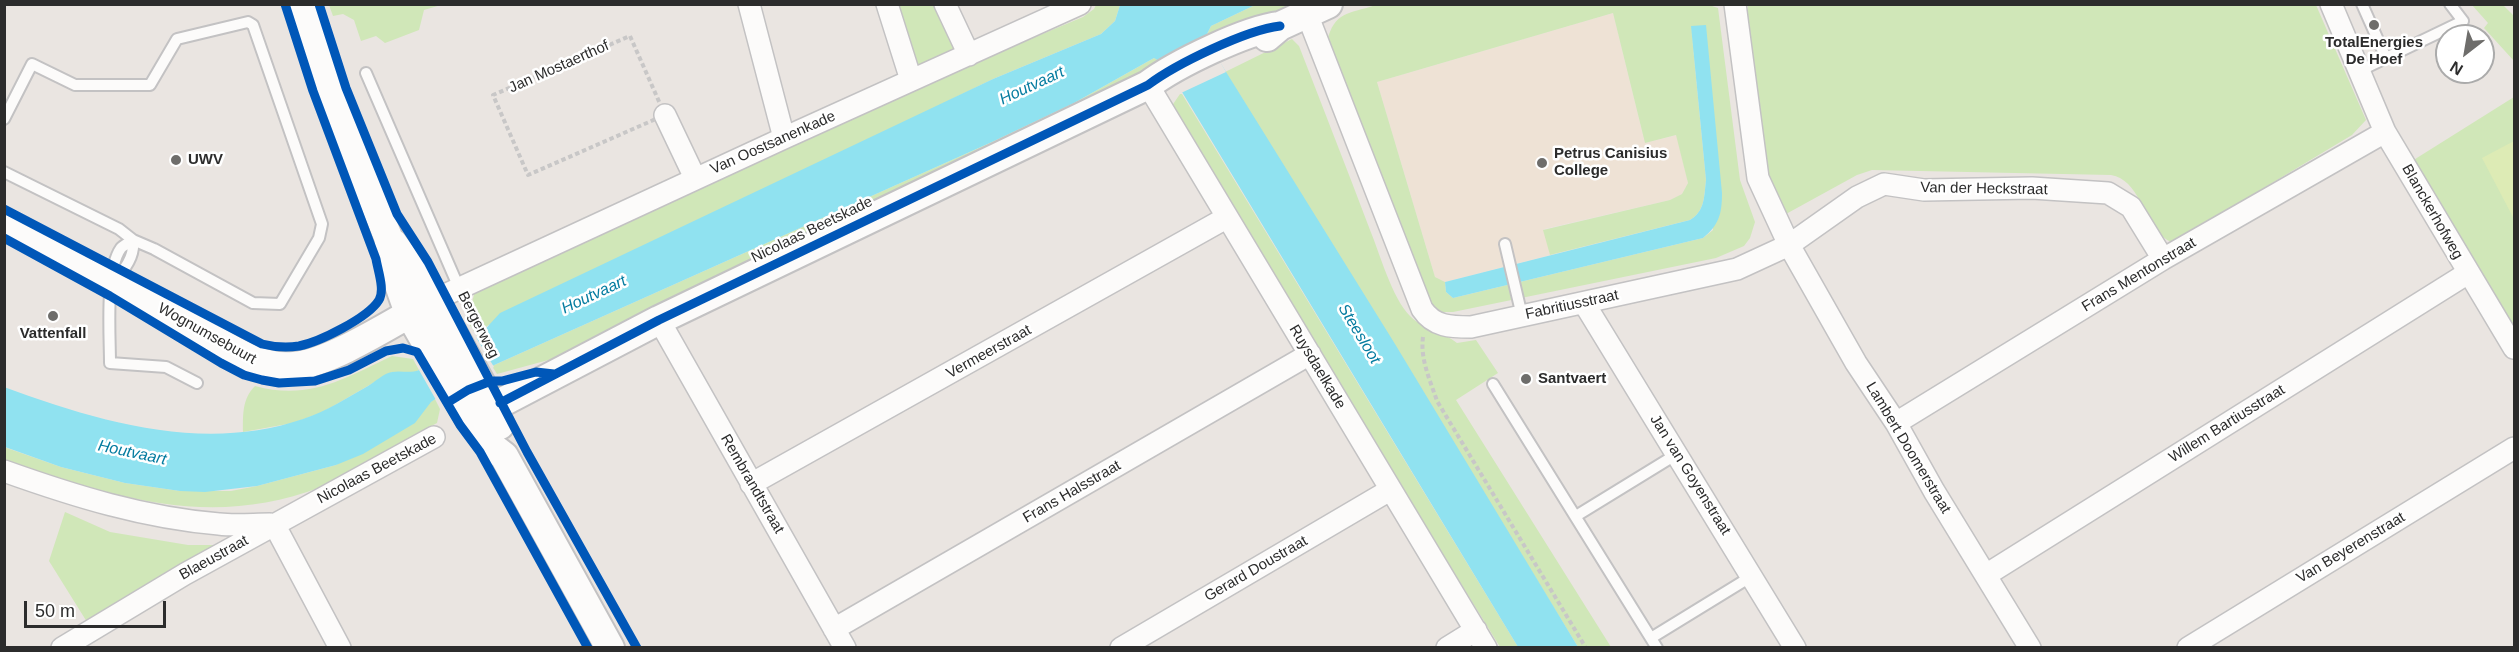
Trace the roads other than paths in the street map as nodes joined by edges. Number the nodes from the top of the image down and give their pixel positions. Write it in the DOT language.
graph roads {
  1 [pos="300,4"];
  2 [pos="749,4"];
  3 [pos="886,4"];
  4 [pos="945,4"];
  5 [pos="1080,4"];
  6 [pos="1735,4"];
  7 [pos="2331,4"];
  8 [pos="2362,4"];
  9 [pos="2450,4"];
  10 [pos="1318,9"];
  11 [pos="969,55"];
  12 [pos="2386,58"];
  13 [pos="2359,71"];
  14 [pos="366,73"];
  15 [pos="1162,79"];
  16 [pos="911,80"];
  17 [pos="665,115"];
  18 [pos="4,119"];
  19 [pos="2385,132"];
  20 [pos="784,138"];
  21 [pos="4,172"];
  22 [pos="695,178"];
  23 [pos="1226,218"];
  24 [pos="4,225"];
  25 [pos="388,237"];
  26 [pos="133,240"];
  27 [pos="1505,244"];
  28 [pos="1789,245"];
  29 [pos="2163,259"];
  30 [pos="2468,273"];
  31 [pos="112,282"];
  32 [pos="446,294"];
  33 [pos="1584,303"];
  34 [pos="409,313"];
  35 [pos="1522,316"];
  36 [pos="659,320"];
  37 [pos="2514,348"];
  38 [pos="447,353"];
  39 [pos="1310,354"];
  40 [pos="197,383"];
  41 [pos="1493,384"];
  42 [pos="481,413"];
  43 [pos="1896,423"];
  44 [pos="434,437"];
  45 [pos="2514,448"];
  46 [pos="1677,454"];
  47 [pos="4,471"];
  48 [pos="751,484"];
  49 [pos="1390,490"];
  50 [pos="1576,516"];
  51 [pos="274,524"];
  52 [pos="1986,575"];
  53 [pos="1752,576"];
  54 [pos="839,638"];
  55 [pos="1481,639"];
  56 [pos="1654,643"];
  57 [pos="62,648"];
  58 [pos="340,648"];
  59 [pos="610,648"];
  60 [pos="1121,648"];
  61 [pos="1448,648"];
  62 [pos="1795,648"];
  63 [pos="2030,648"];
  64 [pos="2188,648"];
  1 -- 25 [label="street, Bergerweg"];
  2 -- 20 [label="street"];
  3 -- 16 [label="street"];
  4 -- 11 [label="street"];
  5 -- 11 [label="street, Van Oostsanenkade"];
  6 -- 28 [label="street"];
  7 -- 13 [label="street, Blanckerhofweg"];
  8 -- 12 [label="lane"];
  9 -- 12 [label="lane"];
  10 -- 15 [label="street, Nicolaas Beetskade"];
  10 -- 35 [label="street, Fabritiusstraat"];
  11 -- 16 [label="street, Van Oostsanenkade"];
  12 -- 13 [label="lane"];
  13 -- 19 [label="street, Blanckerhofweg"];
  14 -- 32 [label="lane"];
  15 -- 23 [label="street, Ruysdaelkade"];
  15 -- 36 [label="street, Nicolaas Beetskade"];
  16 -- 20 [label="street, Van Oostsanenkade"];
  17 -- 22 [label="street"];
  18 -- 26 [label="lane"];
  19 -- 29 [label="street, Frans Mentonstraat"];
  19 -- 30 [label="street, Blanckerhofweg"];
  20 -- 22 [label="street, Van Oostsanenkade"];
  21 -- 26 [label="lane"];
  22 -- 32 [label="street, Van Oostsanenkade"];
  23 -- 39 [label="street, Ruysdaelkade"];
  23 -- 48 [label="street, Vermeerstraat"];
  24 -- 31 [label="street, Wognumsebuurt"];
  25 -- 32 [label="street, Bergerweg"];
  25 -- 34 [label="street, Bergerweg"];
  26 -- 31 [label="lane"];
  27 -- 35 [label="lane"];
  28 -- 29 [label="street, Van der Heckstraat"];
  28 -- 33 [label="street, Fabritiusstraat"];
  28 -- 43 [label="street, Lambert Doomerstraat"];
  29 -- 43 [label="street, Frans Mentonstraat"];
  30 -- 37 [label="street, Blanckerhofweg"];
  30 -- 52 [label="street, Willem Bartiusstraat"];
  31 -- 34 [label="street, Wognumsebuurt"];
  31 -- 40 [label="lane"];
  32 -- 34 [label="street, Wognumsebuurt"];
  32 -- 38 [label="street, Bergerweg"];
  33 -- 35 [label="street, Fabritiusstraat"];
  33 -- 46 [label="street, Jan van Goyenstraat"];
  34 -- 38 [label="street, Bergerweg"];
  36 -- 42 [label="street, Nicolaas Beetskade"];
  36 -- 48 [label="street, Rembrandtstraat"];
  38 -- 42 [label="street, Bergerweg"];
  38 -- 42 [label="street, Bergerweg"];
  39 -- 49 [label="street, Ruysdaelkade"];
  39 -- 54 [label="street, Frans Halsstraat"];
  41 -- 50 [label="lane"];
  42 -- 59 [label="street, Bergerweg"];
  43 -- 52 [label="street, Lambert Doomerstraat"];
  44 -- 51 [label="street, Nicolaas Beetskade"];
  45 -- 64 [label="street, Van Beyerenstraat"];
  46 -- 50 [label="lane"];
  46 -- 53 [label="street, Jan van Goyenstraat"];
  47 -- 51 [label="street, Nicolaas Beetskade"];
  48 -- 54 [label="street, Rembrandtstraat"];
  49 -- 55 [label="street, Ruysdaelkade"];
  49 -- 60 [label="street, Gerard Doustraat"];
  50 -- 56 [label="lane"];
  51 -- 57 [label="street, Blaeustraat"];
  51 -- 58 [label="street"];
  52 -- 63 [label="street, Lambert Doomerstraat"];
  53 -- 56 [label="lane"];
  53 -- 62 [label="street, Jan van Goyenstraat"];
  55 -- 61 [label="street"];
}
